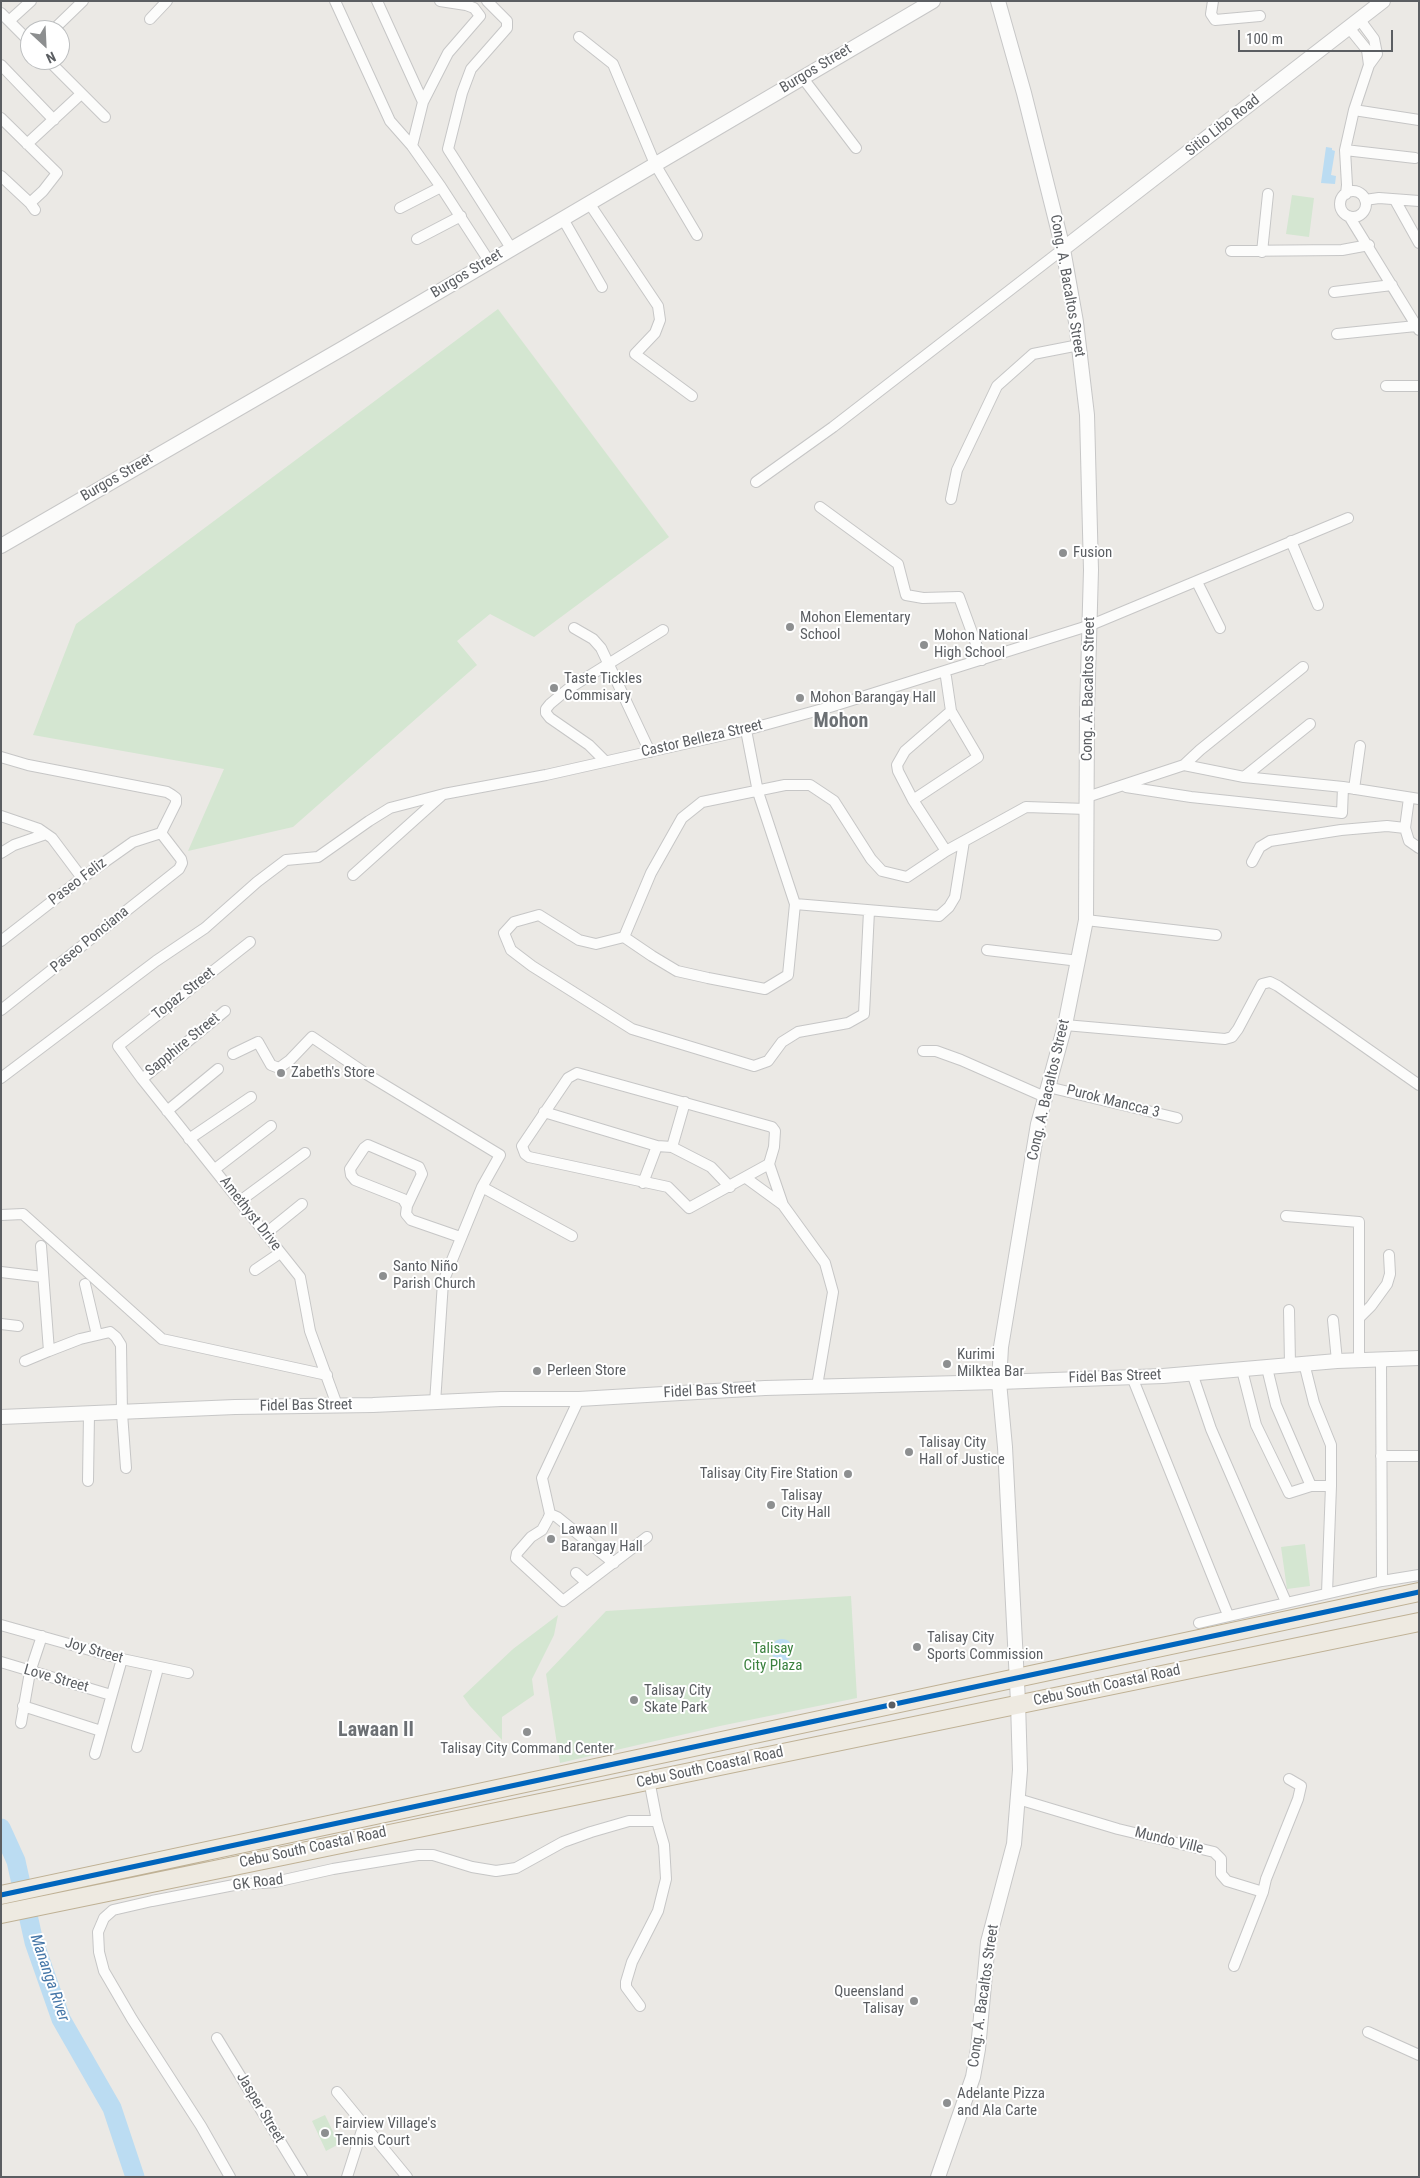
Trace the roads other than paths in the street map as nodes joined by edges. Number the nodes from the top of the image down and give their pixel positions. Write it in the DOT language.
graph roads {
  1 [pos="31,1"];
  2 [pos="83,1"];
  3 [pos="166,1"];
  4 [pos="335,1"];
  5 [pos="377,1"];
  6 [pos="440,1"];
  7 [pos="487,1"];
  8 [pos="932,1"];
  9 [pos="998,1"];
  10 [pos="1213,1"];
  11 [pos="1383,1"];
  12 [pos="1,13"];
  13 [pos="1260,16"];
  14 [pos="150,19"];
  15 [pos="63,20"];
  16 [pos="9,21"];
  17 [pos="1358,22"];
  18 [pos="20,32"];
  19 [pos="579,37"];
  20 [pos="1,65"];
  21 [pos="58,70"];
  22 [pos="802,77"];
  23 [pos="81,94"];
  24 [pos="423,102"];
  25 [pos="1354,110"];
  26 [pos="105,117"];
  27 [pos="1,118"];
  28 [pos="54,120"];
  29 [pos="1419,120"];
  30 [pos="27,144"];
  31 [pos="412,146"];
  32 [pos="856,148"];
  33 [pos="1345,150"];
  34 [pos="1415,158"];
  35 [pos="655,164"];
  36 [pos="1,176"];
  37 [pos="441,187"];
  38 [pos="1268,194"];
  39 [pos="1346,194"];
  40 [pos="1366,200"];
  41 [pos="1395,200"];
  42 [pos="1419,201"];
  43 [pos="589,204"];
  44 [pos="400,208"];
  45 [pos="461,216"];
  46 [pos="1349,216"];
  47 [pos="563,219"];
  48 [pos="697,235"];
  49 [pos="417,239"];
  50 [pos="1419,243"];
  51 [pos="1369,245"];
  52 [pos="512,248"];
  53 [pos="1063,249"];
  54 [pos="1231,252"];
  55 [pos="1262,252"];
  56 [pos="490,261"];
  57 [pos="1392,285"];
  58 [pos="602,287"];
  59 [pos="1334,292"];
  60 [pos="1418,328"];
  61 [pos="1337,334"];
  62 [pos="1079,345"];
  63 [pos="1386,386"];
  64 [pos="1419,386"];
  65 [pos="692,396"];
  66 [pos="756,482"];
  67 [pos="951,499"];
  68 [pos="820,508"];
  69 [pos="1348,518"];
  70 [pos="1291,541"];
  71 [pos="1,546"];
  72 [pos="1197,582"];
  73 [pos="1318,605"];
  74 [pos="1091,625"];
  75 [pos="574,628"];
  76 [pos="1220,628"];
  77 [pos="663,630"];
  78 [pos="982,660"];
  79 [pos="608,665"];
  80 [pos="1303,667"];
  81 [pos="946,678"];
  82 [pos="951,711"];
  83 [pos="1310,724"];
  84 [pos="746,730"];
  85 [pos="1360,746"];
  86 [pos="650,752"];
  87 [pos="1,757"];
  88 [pos="606,761"];
  89 [pos="1184,765"];
  90 [pos="1244,776"];
  91 [pos="1122,786"];
  92 [pos="1343,787"];
  93 [pos="1354,789"];
  94 [pos="758,792"];
  95 [pos="444,794"];
  96 [pos="1414,799"];
  97 [pos="913,800"];
  98 [pos="1087,803"];
  99 [pos="1342,813"];
  100 [pos="1,816"];
  101 [pos="1405,828"];
  102 [pos="1341,830"];
  103 [pos="161,833"];
  104 [pos="46,834"];
  105 [pos="964,841"];
  106 [pos="1414,841"];
  107 [pos="1419,848"];
  108 [pos="946,851"];
  109 [pos="1,853"];
  110 [pos="1252,862"];
  111 [pos="353,875"];
  112 [pos="82,878"];
  113 [pos="795,904"];
  114 [pos="869,910"];
  115 [pos="1086,920"];
  116 [pos="1216,935"];
  117 [pos="624,937"];
  118 [pos="1,941"];
  119 [pos="250,942"];
  120 [pos="987,950"];
  121 [pos="1079,961"];
  122 [pos="2,1008"];
  123 [pos="225,1012"];
  124 [pos="1065,1025"];
  125 [pos="118,1046"];
  126 [pos="923,1051"];
  127 [pos="233,1054"];
  128 [pos="218,1069"];
  129 [pos="1,1078"];
  130 [pos="142,1079"];
  131 [pos="1419,1084"];
  132 [pos="1047,1092"];
  133 [pos="251,1097"];
  134 [pos="685,1102"];
  135 [pos="167,1111"];
  136 [pos="544,1112"];
  137 [pos="1177,1118"];
  138 [pos="271,1126"];
  139 [pos="189,1139"];
  140 [pos="657,1146"];
  141 [pos="672,1147"];
  142 [pos="305,1153"];
  143 [pos="769,1164"];
  144 [pos="215,1169"];
  145 [pos="746,1178"];
  146 [pos="643,1183"];
  147 [pos="482,1187"];
  148 [pos="730,1187"];
  149 [pos="240,1201"];
  150 [pos="302,1204"];
  151 [pos="407,1206"];
  152 [pos="783,1206"];
  153 [pos="1,1215"];
  154 [pos="1286,1216"];
  155 [pos="265,1234"];
  156 [pos="572,1236"];
  157 [pos="460,1237"];
  158 [pos="41,1246"];
  159 [pos="280,1253"];
  160 [pos="1389,1255"];
  161 [pos="255,1270"];
  162 [pos="1,1272"];
  163 [pos="44,1277"];
  164 [pos="85,1284"];
  165 [pos="1289,1310"];
  166 [pos="1360,1317"];
  167 [pos="1334,1320"];
  168 [pos="1,1324"];
  169 [pos="18,1326"];
  170 [pos="97,1335"];
  171 [pos="49,1351"];
  172 [pos="1419,1358"];
  173 [pos="1337,1360"];
  174 [pos="1381,1360"];
  175 [pos="25,1361"];
  176 [pos="1359,1361"];
  177 [pos="1304,1363"];
  178 [pos="1290,1364"];
  179 [pos="1267,1368"];
  180 [pos="1242,1370"];
  181 [pos="1192,1373"];
  182 [pos="327,1375"];
  183 [pos="1132,1376"];
  184 [pos="1000,1382"];
  185 [pos="817,1386"];
  186 [pos="579,1399"];
  187 [pos="435,1402"];
  188 [pos="337,1405"];
  189 [pos="122,1413"];
  190 [pos="89,1414"];
  191 [pos="1,1417"];
  192 [pos="1381,1456"];
  193 [pos="1419,1456"];
  194 [pos="126,1468"];
  195 [pos="88,1481"];
  196 [pos="1310,1486"];
  197 [pos="1331,1486"];
  198 [pos="550,1514"];
  199 [pos="647,1537"];
  200 [pos="614,1563"];
  201 [pos="576,1573"];
  202 [pos="1419,1575"];
  203 [pos="1382,1580"];
  204 [pos="588,1582"];
  205 [pos="1411,1588"];
  206 [pos="1327,1593"];
  207 [pos="1286,1602"];
  208 [pos="1228,1615"];
  209 [pos="1419,1622"];
  210 [pos="1199,1623"];
  211 [pos="1,1624"];
  212 [pos="42,1636"];
  213 [pos="122,1658"];
  214 [pos="1,1662"];
  215 [pos="158,1668"];
  216 [pos="30,1672"];
  217 [pos="188,1673"];
  218 [pos="1017,1679"];
  219 [pos="111,1695"];
  220 [pos="1018,1704"];
  221 [pos="23,1706"];
  222 [pos="21,1723"];
  223 [pos="101,1730"];
  224 [pos="137,1747"];
  225 [pos="95,1754"];
  226 [pos="1289,1779"];
  227 [pos="650,1780"];
  228 [pos="1018,1799"];
  229 [pos="657,1821"];
  230 [pos="1263,1892"];
  231 [pos="1,1895"];
  232 [pos="1,1914"];
  233 [pos="1234,1966"];
  234 [pos="640,2006"];
  235 [pos="1368,2032"];
  236 [pos="217,2038"];
  237 [pos="1419,2055"];
  238 [pos="337,2092"];
  239 [pos="364,2124"];
  240 [pos="230,2177"];
  241 [pos="302,2177"];
  242 [pos="347,2177"];
  243 [pos="407,2177"];
  244 [pos="938,2177"];
  1 -- 16 [label="street"];
  2 -- 15 [label="street"];
  3 -- 14 [label="street"];
  4 -- 31 [label="street"];
  5 -- 24 [label="street"];
  6 -- 24 [label="street"];
  7 -- 52 [label="street"];
  8 -- 22 [label="street, Burgos Street"];
  9 -- 53 [label="street, Cong. A. Bacaltos Street"];
  10 -- 13 [label="street"];
  11 -- 17 [label="street, Sitio Libo Road"];
  12 -- 16 [label="street"];
  16 -- 18 [label="street"];
  17 -- 25 [label="street"];
  17 -- 53 [label="street, Sitio Libo Road"];
  19 -- 35 [label="street"];
  20 -- 28 [label="street"];
  21 -- 23 [label="street"];
  22 -- 32 [label="street"];
  22 -- 35 [label="street, Burgos Street"];
  23 -- 26 [label="street"];
  23 -- 28 [label="street"];
  24 -- 31 [label="street"];
  25 -- 29 [label="street"];
  25 -- 33 [label="street"];
  27 -- 30 [label="street"];
  28 -- 30 [label="street"];
  30 -- 36 [label="street"];
  31 -- 37 [label="street"];
  33 -- 34 [label="street"];
  33 -- 39 [label="street"];
  35 -- 43 [label="street, Burgos Street"];
  35 -- 48 [label="street"];
  37 -- 44 [label="street"];
  37 -- 45 [label="street"];
  38 -- 55 [label="street"];
  39 -- 40 [label="street"];
  39 -- 46 [label="street"];
  40 -- 41 [label="street"];
  40 -- 46 [label="street"];
  41 -- 42 [label="street"];
  41 -- 50 [label="street"];
  43 -- 47 [label="street, Burgos Street"];
  43 -- 65 [label="street"];
  45 -- 49 [label="street"];
  45 -- 56 [label="street"];
  46 -- 51 [label="street"];
  47 -- 52 [label="street, Burgos Street"];
  47 -- 58 [label="street"];
  51 -- 55 [label="street"];
  51 -- 57 [label="street"];
  52 -- 56 [label="street, Burgos Street"];
  53 -- 62 [label="street, Cong. A. Bacaltos Street"];
  53 -- 66 [label="street"];
  54 -- 55 [label="street"];
  56 -- 71 [label="street, Burgos Street"];
  57 -- 59 [label="street"];
  57 -- 60 [label="street"];
  60 -- 61 [label="street"];
  62 -- 67 [label="street"];
  62 -- 74 [label="street, Cong. A. Bacaltos Street"];
  63 -- 64 [label="street"];
  68 -- 78 [label="street"];
  69 -- 70 [label="street, Castor Belleza Street"];
  70 -- 72 [label="street, Castor Belleza Street"];
  70 -- 73 [label="street"];
  72 -- 74 [label="street, Castor Belleza Street"];
  72 -- 76 [label="street"];
  74 -- 78 [label="street, Castor Belleza Street"];
  74 -- 98 [label="street, Cong. A. Bacaltos Street"];
  75 -- 79 [label="street"];
  77 -- 79 [label="street"];
  78 -- 84 [label="street, Castor Belleza Street"];
  79 -- 86 [label="street"];
  79 -- 88 [label="street"];
  80 -- 89 [label="street"];
  81 -- 82 [label="street"];
  82 -- 97 [label="street"];
  82 -- 97 [label="street"];
  83 -- 90 [label="street"];
  84 -- 86 [label="street, Castor Belleza Street"];
  84 -- 94 [label="street"];
  85 -- 93 [label="street"];
  86 -- 88 [label="street, Castor Belleza Street"];
  87 -- 103 [label="street"];
  88 -- 95 [label="street, Castor Belleza Street"];
  89 -- 90 [label="street"];
  89 -- 91 [label="street"];
  90 -- 92 [label="street"];
  91 -- 98 [label="street"];
  91 -- 99 [label="street"];
  92 -- 93 [label="street"];
  92 -- 99 [label="street"];
  93 -- 96 [label="street"];
  94 -- 108 [label="street"];
  94 -- 113 [label="street"];
  94 -- 117 [label="street"];
  95 -- 111 [label="street"];
  95 -- 129 [label="street, Castor Belleza Street"];
  96 -- 101 [label="street"];
  97 -- 108 [label="street"];
  98 -- 105 [label="street"];
  98 -- 115 [label="street, Cong. A. Bacaltos Street"];
  99 -- 102 [label="street"];
  100 -- 104 [label="street"];
  101 -- 102 [label="street"];
  101 -- 106 [label="street"];
  102 -- 110 [label="street"];
  103 -- 112 [label="street, Paseo Feliz"];
  103 -- 122 [label="street, Paseo Ponciana"];
  104 -- 109 [label="street"];
  104 -- 112 [label="street"];
  105 -- 108 [label="street"];
  105 -- 114 [label="street"];
  106 -- 107 [label="street"];
  112 -- 118 [label="street, Paseo Feliz"];
  113 -- 114 [label="street"];
  113 -- 117 [label="street"];
  114 -- 117 [label="street"];
  115 -- 116 [label="street"];
  115 -- 121 [label="street, Cong. A. Bacaltos Street"];
  119 -- 125 [label="street, Topaz Street"];
  120 -- 121 [label="street"];
  121 -- 124 [label="street, Cong. A. Bacaltos Street"];
  123 -- 130 [label="street, Sapphire Street"];
  124 -- 131 [label="street"];
  124 -- 132 [label="street, Cong. A. Bacaltos Street"];
  125 -- 130 [label="street, Amethyst Drive"];
  126 -- 132 [label="street, Purok Mancca 3"];
  127 -- 147 [label="street"];
  128 -- 135 [label="street"];
  130 -- 135 [label="street, Amethyst Drive"];
  132 -- 137 [label="street, Purok Mancca 3"];
  132 -- 184 [label="street, Cong. A. Bacaltos Street"];
  133 -- 139 [label="street"];
  134 -- 136 [label="street"];
  134 -- 141 [label="street"];
  134 -- 143 [label="street"];
  135 -- 139 [label="street, Amethyst Drive"];
  136 -- 140 [label="street"];
  136 -- 146 [label="street"];
  138 -- 144 [label="street"];
  139 -- 144 [label="street, Amethyst Drive"];
  140 -- 141 [label="street"];
  140 -- 146 [label="street"];
  141 -- 148 [label="street"];
  142 -- 149 [label="street"];
  143 -- 145 [label="street"];
  143 -- 152 [label="street"];
  144 -- 149 [label="street, Amethyst Drive"];
  145 -- 148 [label="street"];
  145 -- 152 [label="street"];
  146 -- 148 [label="street"];
  147 -- 156 [label="street"];
  147 -- 157 [label="street"];
  149 -- 155 [label="street, Amethyst Drive"];
  150 -- 155 [label="street"];
  151 -- 151 [label="street"];
  151 -- 157 [label="street"];
  152 -- 185 [label="street"];
  153 -- 182 [label="street"];
  154 -- 166 [label="street"];
  155 -- 159 [label="street, Amethyst Drive"];
  157 -- 187 [label="street"];
  158 -- 163 [label="street"];
  159 -- 161 [label="street"];
  159 -- 182 [label="street, Amethyst Drive"];
  160 -- 166 [label="street"];
  162 -- 163 [label="street"];
  163 -- 171 [label="street"];
  164 -- 170 [label="street"];
  165 -- 178 [label="street"];
  166 -- 176 [label="street"];
  167 -- 173 [label="street"];
  168 -- 169 [label="street"];
  170 -- 171 [label="street"];
  170 -- 189 [label="street"];
  171 -- 175 [label="street"];
  172 -- 174 [label="street, Fidel Bas Street"];
  173 -- 176 [label="street, Fidel Bas Street"];
  173 -- 177 [label="street, Fidel Bas Street"];
  174 -- 176 [label="street, Fidel Bas Street"];
  174 -- 192 [label="street"];
  177 -- 178 [label="street, Fidel Bas Street"];
  177 -- 197 [label="street"];
  178 -- 179 [label="street, Fidel Bas Street"];
  179 -- 180 [label="street, Fidel Bas Street"];
  179 -- 196 [label="street"];
  180 -- 181 [label="street, Fidel Bas Street"];
  180 -- 196 [label="street"];
  181 -- 183 [label="street, Fidel Bas Street"];
  181 -- 207 [label="street"];
  182 -- 188 [label="street, Amethyst Drive"];
  183 -- 184 [label="street, Fidel Bas Street"];
  183 -- 208 [label="street"];
  184 -- 185 [label="street, Fidel Bas Street"];
  184 -- 218 [label="street, Cong. A. Bacaltos Street"];
  185 -- 186 [label="street, Fidel Bas Street"];
  186 -- 187 [label="street, Fidel Bas Street"];
  186 -- 198 [label="street"];
  187 -- 188 [label="street, Fidel Bas Street"];
  188 -- 189 [label="street, Fidel Bas Street"];
  189 -- 190 [label="street, Fidel Bas Street"];
  189 -- 194 [label="street"];
  190 -- 191 [label="street, Fidel Bas Street"];
  190 -- 195 [label="street"];
  192 -- 193 [label="street"];
  192 -- 203 [label="street"];
  196 -- 197 [label="street"];
  197 -- 206 [label="street"];
  198 -- 200 [label="street"];
  198 -- 204 [label="street"];
  199 -- 200 [label="street"];
  200 -- 204 [label="street"];
  201 -- 204 [label="street"];
  202 -- 205 [label="street"];
  203 -- 205 [label="street"];
  203 -- 206 [label="street"];
  205 -- 218 [label="highway, Cebu South Coastal Road"];
  206 -- 207 [label="street"];
  207 -- 208 [label="street"];
  208 -- 210 [label="street"];
  209 -- 220 [label="highway, Cebu South Coastal Road"];
  211 -- 212 [label="street, Joy Street"];
  212 -- 213 [label="street, Joy Street"];
  212 -- 216 [label="street"];
  213 -- 215 [label="street, Joy Street"];
  213 -- 219 [label="street"];
  214 -- 216 [label="street, Love Street"];
  215 -- 217 [label="street, Joy Street"];
  215 -- 224 [label="street"];
  216 -- 219 [label="street, Love Street"];
  216 -- 221 [label="street"];
  218 -- 220 [label="street, Cong. A. Bacaltos Street"];
  218 -- 231 [label="highway, Cebu South Coastal Road"];
  219 -- 223 [label="street"];
  220 -- 227 [label="highway, Cebu South Coastal Road"];
  220 -- 228 [label="street, Cong. A. Bacaltos Street"];
  221 -- 222 [label="street"];
  221 -- 223 [label="street"];
  223 -- 225 [label="street"];
  226 -- 230 [label="street"];
  227 -- 229 [label="street"];
  227 -- 232 [label="highway, Cebu South Coastal Road"];
  228 -- 230 [label="street, Mundo Ville"];
  228 -- 244 [label="street, Cong. A. Bacaltos Street"];
  229 -- 234 [label="street"];
  229 -- 240 [label="street, GK Road"];
  230 -- 233 [label="street"];
  235 -- 237 [label="street"];
  236 -- 241 [label="street, Jasper Street"];
  238 -- 239 [label="street"];
  239 -- 242 [label="street"];
  239 -- 243 [label="street"];
}
